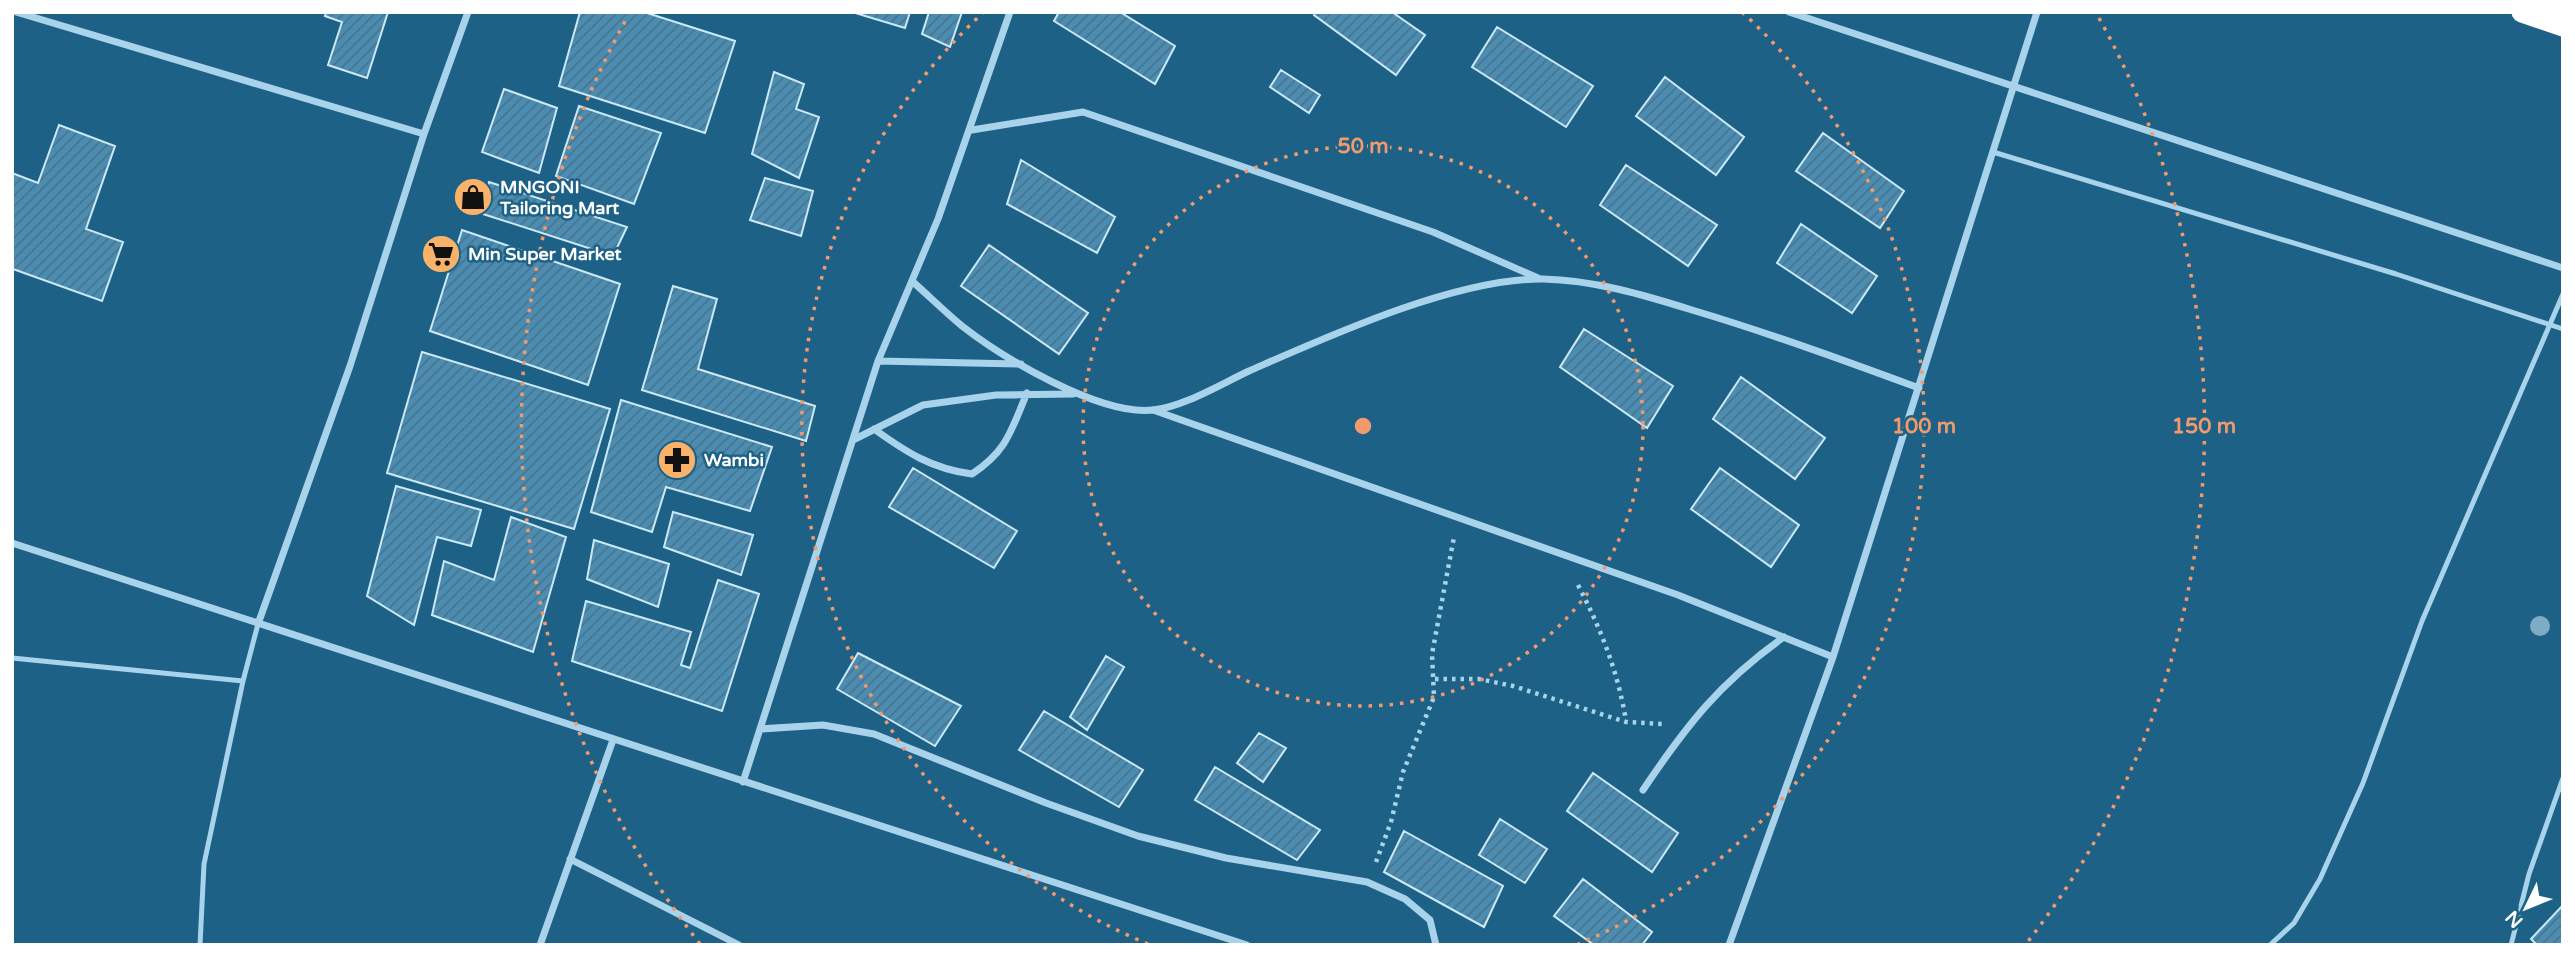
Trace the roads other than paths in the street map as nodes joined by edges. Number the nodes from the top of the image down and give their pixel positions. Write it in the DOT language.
graph roads {
  1 [pos="16,12"];
  2 [pos="468,12"];
  3 [pos="1010,12"];
  4 [pos="1789,12"];
  5 [pos="2037,12"];
  6 [pos="2522,12"];
  7 [pos="2563,26"];
  8 [pos="2014,85"];
  9 [pos="972,130"];
  10 [pos="424,134"];
  11 [pos="1993,152"];
  12 [pos="2563,268"];
  13 [pos="1542,279"];
  14 [pos="913,282"];
  15 [pos="2563,293"];
  16 [pos="2550,325"];
  17 [pos="2563,329"];
  18 [pos="878,361"];
  19 [pos="1021,364"];
  20 [pos="1919,388"];
  21 [pos="1027,393"];
  22 [pos="1078,394"];
  23 [pos="1153,410"];
  24 [pos="874,429"];
  25 [pos="853,440"];
  26 [pos="12,543"];
  27 [pos="258,624"];
  28 [pos="1784,637"];
  29 [pos="1833,657"];
  30 [pos="12,659"];
  31 [pos="243,681"];
  32 [pos="760,729"];
  33 [pos="613,740"];
  34 [pos="2563,778"];
  35 [pos="743,782"];
  36 [pos="1643,790"];
  37 [pos="570,859"];
  38 [pos="200,945"];
  39 [pos="540,945"];
  40 [pos="739,945"];
  41 [pos="1247,945"];
  42 [pos="1436,945"];
  43 [pos="1729,945"];
  44 [pos="2270,945"];
  45 [pos="2511,945"];
  1 -- 10 [label="street"];
  2 -- 10 [label="street"];
  3 -- 9 [label="street"];
  4 -- 8 [label="street"];
  5 -- 8 [label="street"];
  6 -- 7 [label="highway"];
  8 -- 11 [label="street"];
  8 -- 12 [label="street"];
  9 -- 13 [label="street"];
  9 -- 14 [label="street"];
  10 -- 27 [label="street"];
  11 -- 16 [label="lane"];
  11 -- 20 [label="street"];
  13 -- 20 [label="street"];
  13 -- 23 [label="street"];
  14 -- 18 [label="street"];
  14 -- 19 [label="street"];
  15 -- 16 [label="lane"];
  16 -- 17 [label="lane"];
  16 -- 44 [label="lane"];
  18 -- 19 [label="street"];
  18 -- 25 [label="street"];
  19 -- 22 [label="street"];
  20 -- 29 [label="street"];
  21 -- 22 [label="street"];
  21 -- 24 [label="street"];
  21 -- 24 [label="street"];
  22 -- 23 [label="street"];
  23 -- 28 [label="street"];
  24 -- 25 [label="street"];
  25 -- 32 [label="street"];
  26 -- 27 [label="street"];
  27 -- 31 [label="lane"];
  27 -- 33 [label="street"];
  28 -- 29 [label="street"];
  28 -- 36 [label="street"];
  29 -- 43 [label="street"];
  30 -- 31 [label="lane"];
  31 -- 38 [label="lane"];
  32 -- 35 [label="street"];
  32 -- 42 [label="street"];
  33 -- 35 [label="street"];
  33 -- 37 [label="street"];
  34 -- 45 [label="lane"];
  35 -- 41 [label="street"];
  37 -- 39 [label="street"];
  37 -- 40 [label="street"];
}
